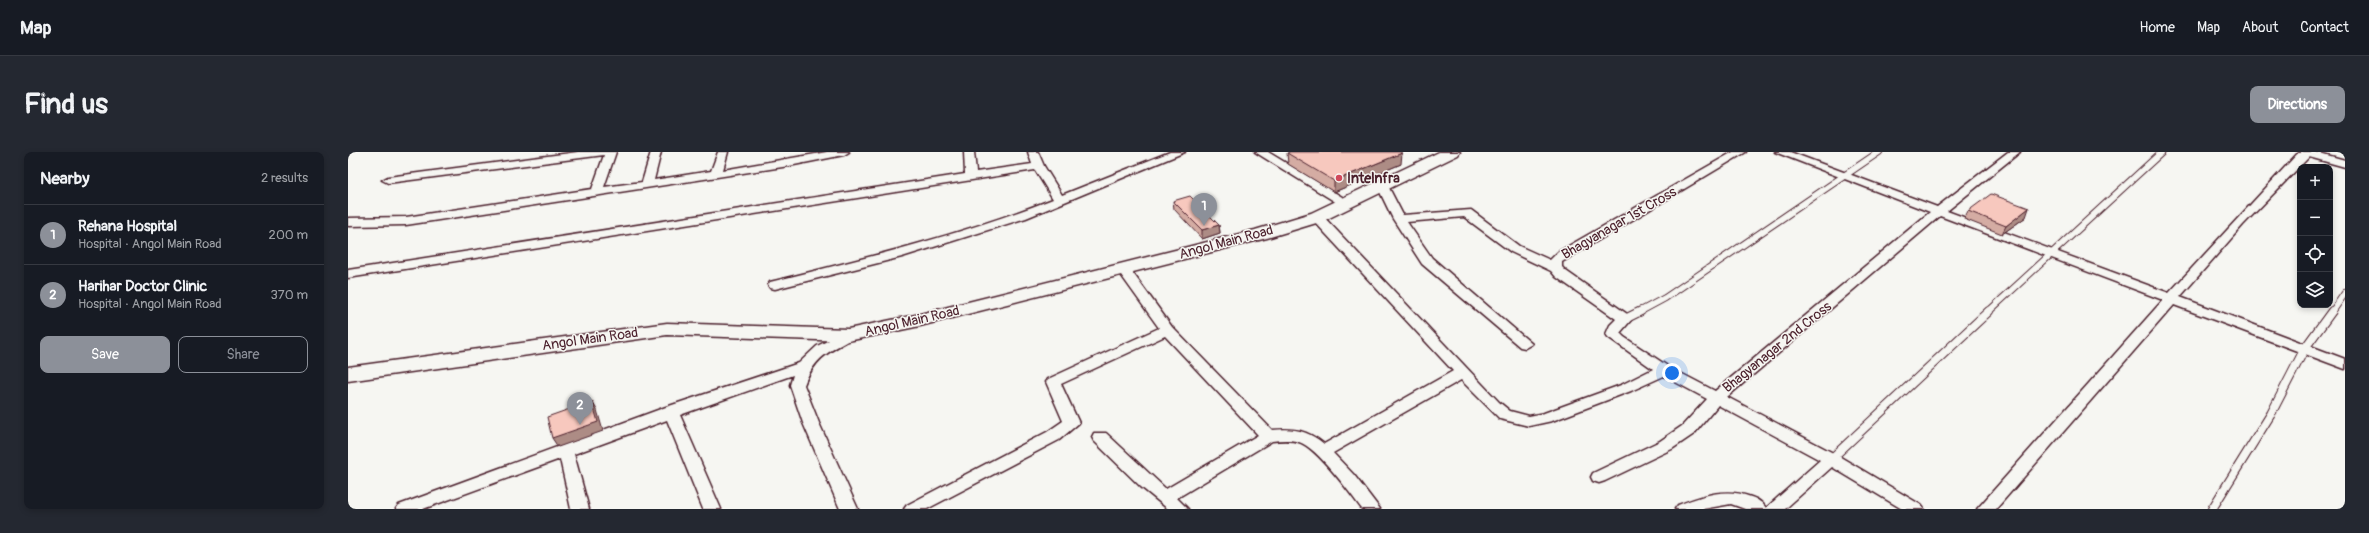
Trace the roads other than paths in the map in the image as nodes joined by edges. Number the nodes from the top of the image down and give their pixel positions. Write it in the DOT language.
graph roads {
  1 [pos="604,152"];
  2 [pos="611,152"];
  3 [pos="656,152"];
  4 [pos="723,152"];
  5 [pos="844,152"];
  6 [pos="969,152"];
  7 [pos="1034,152"];
  8 [pos="1180,152"];
  9 [pos="1260,152"];
  10 [pos="1452,152"];
  11 [pos="1741,152"];
  12 [pos="1780,152"];
  13 [pos="1878,152"];
  14 [pos="2015,152"];
  15 [pos="2162,152"];
  16 [pos="2306,152"];
  17 [pos="790,157"];
  18 [pos="2345,164"];
  19 [pos="1038,166"];
  20 [pos="716,173"];
  21 [pos="1844,176"];
  22 [pos="971,177"];
  23 [pos="388,180"];
  24 [pos="646,184"];
  25 [pos="1382,186"];
  26 [pos="597,192"];
  27 [pos="1060,201"];
  28 [pos="1346,203"];
  29 [pos="1939,211"];
  30 [pos="1317,217"];
  31 [pos="1399,219"];
  32 [pos="348,222"];
  33 [pos="2050,253"];
  34 [pos="1122,268"];
  35 [pos="1556,268"];
  36 [pos="348,274"];
  37 [pos="775,285"];
  38 [pos="2345,293"];
  39 [pos="2172,298"];
  40 [pos="1625,319"];
  41 [pos="1167,330"];
  42 [pos="848,335"];
  43 [pos="1525,344"];
  44 [pos="2306,348"];
  45 [pos="2345,364"];
  46 [pos="804,366"];
  47 [pos="1664,370"];
  48 [pos="1462,372"];
  49 [pos="348,374"];
  50 [pos="1716,398"];
  51 [pos="671,411"];
  52 [pos="1268,436"];
  53 [pos="1100,437"];
  54 [pos="566,452"];
  55 [pos="1323,452"];
  56 [pos="1831,459"];
  57 [pos="1599,476"];
  58 [pos="1166,497"];
  59 [pos="405,509"];
  60 [pos="580,509"];
  61 [pos="712,509"];
  62 [pos="849,509"];
  63 [pos="913,509"];
  64 [pos="1178,509"];
  65 [pos="1371,509"];
  66 [pos="1684,509"];
  67 [pos="1758,509"];
  68 [pos="1774,509"];
  69 [pos="1915,509"];
  70 [pos="1986,509"];
  71 [pos="2212,509"];
  1 -- 23 [label="street"];
  2 -- 26 [label="street"];
  3 -- 24 [label="street"];
  4 -- 20 [label="street"];
  5 -- 17 [label="street"];
  6 -- 22 [label="street"];
  7 -- 19 [label="street"];
  8 -- 27 [label="street"];
  9 -- 28 [label="street"];
  10 -- 25 [label="street, Angol Main Road"];
  11 -- 35 [label="street, Bhagyanagar 1st Cross"];
  12 -- 21 [label="street"];
  13 -- 21 [label="lane"];
  14 -- 29 [label="street, Bhagyanagar 2nd Cross"];
  15 -- 33 [label="lane"];
  16 -- 18 [label="street"];
  16 -- 39 [label="street"];
  17 -- 20 [label="street"];
  19 -- 22 [label="street"];
  19 -- 27 [label="street"];
  20 -- 24 [label="street"];
  21 -- 29 [label="street"];
  21 -- 40 [label="lane"];
  22 -- 36 [label="street"];
  24 -- 26 [label="street"];
  25 -- 28 [label="street, Angol Main Road"];
  25 -- 31 [label="street"];
  26 -- 32 [label="street"];
  27 -- 37 [label="street"];
  28 -- 30 [label="street, Angol Main Road"];
  29 -- 33 [label="street"];
  29 -- 50 [label="street, Bhagyanagar 2nd Cross"];
  30 -- 34 [label="street, Angol Main Road"];
  30 -- 48 [label="street"];
  31 -- 35 [label="street"];
  31 -- 43 [label="street"];
  33 -- 39 [label="street"];
  33 -- 56 [label="lane"];
  34 -- 41 [label="street"];
  34 -- 42 [label="street, Angol Main Road"];
  35 -- 40 [label="street, Bhagyanagar 1st Cross"];
  38 -- 44 [label="lane"];
  39 -- 44 [label="street"];
  39 -- 70 [label="street"];
  40 -- 47 [label="street"];
  41 -- 52 [label="street"];
  41 -- 63 [label="street"];
  42 -- 46 [label="street"];
  42 -- 49 [label="street, Angol Main Road"];
  44 -- 45 [label="street"];
  44 -- 71 [label="lane"];
  46 -- 51 [label="street"];
  46 -- 62 [label="street"];
  47 -- 48 [label="street"];
  47 -- 50 [label="street"];
  48 -- 55 [label="street"];
  50 -- 56 [label="street, Bhagyanagar 2nd Cross"];
  50 -- 57 [label="street"];
  51 -- 54 [label="street"];
  51 -- 61 [label="street"];
  52 -- 55 [label="street"];
  52 -- 58 [label="street"];
  53 -- 58 [label="street"];
  54 -- 59 [label="street"];
  54 -- 60 [label="street"];
  55 -- 65 [label="street"];
  56 -- 68 [label="street"];
  56 -- 69 [label="street, Bhagyanagar 2nd Cross"];
  58 -- 64 [label="street"];
  66 -- 67 [label="street"];
}
